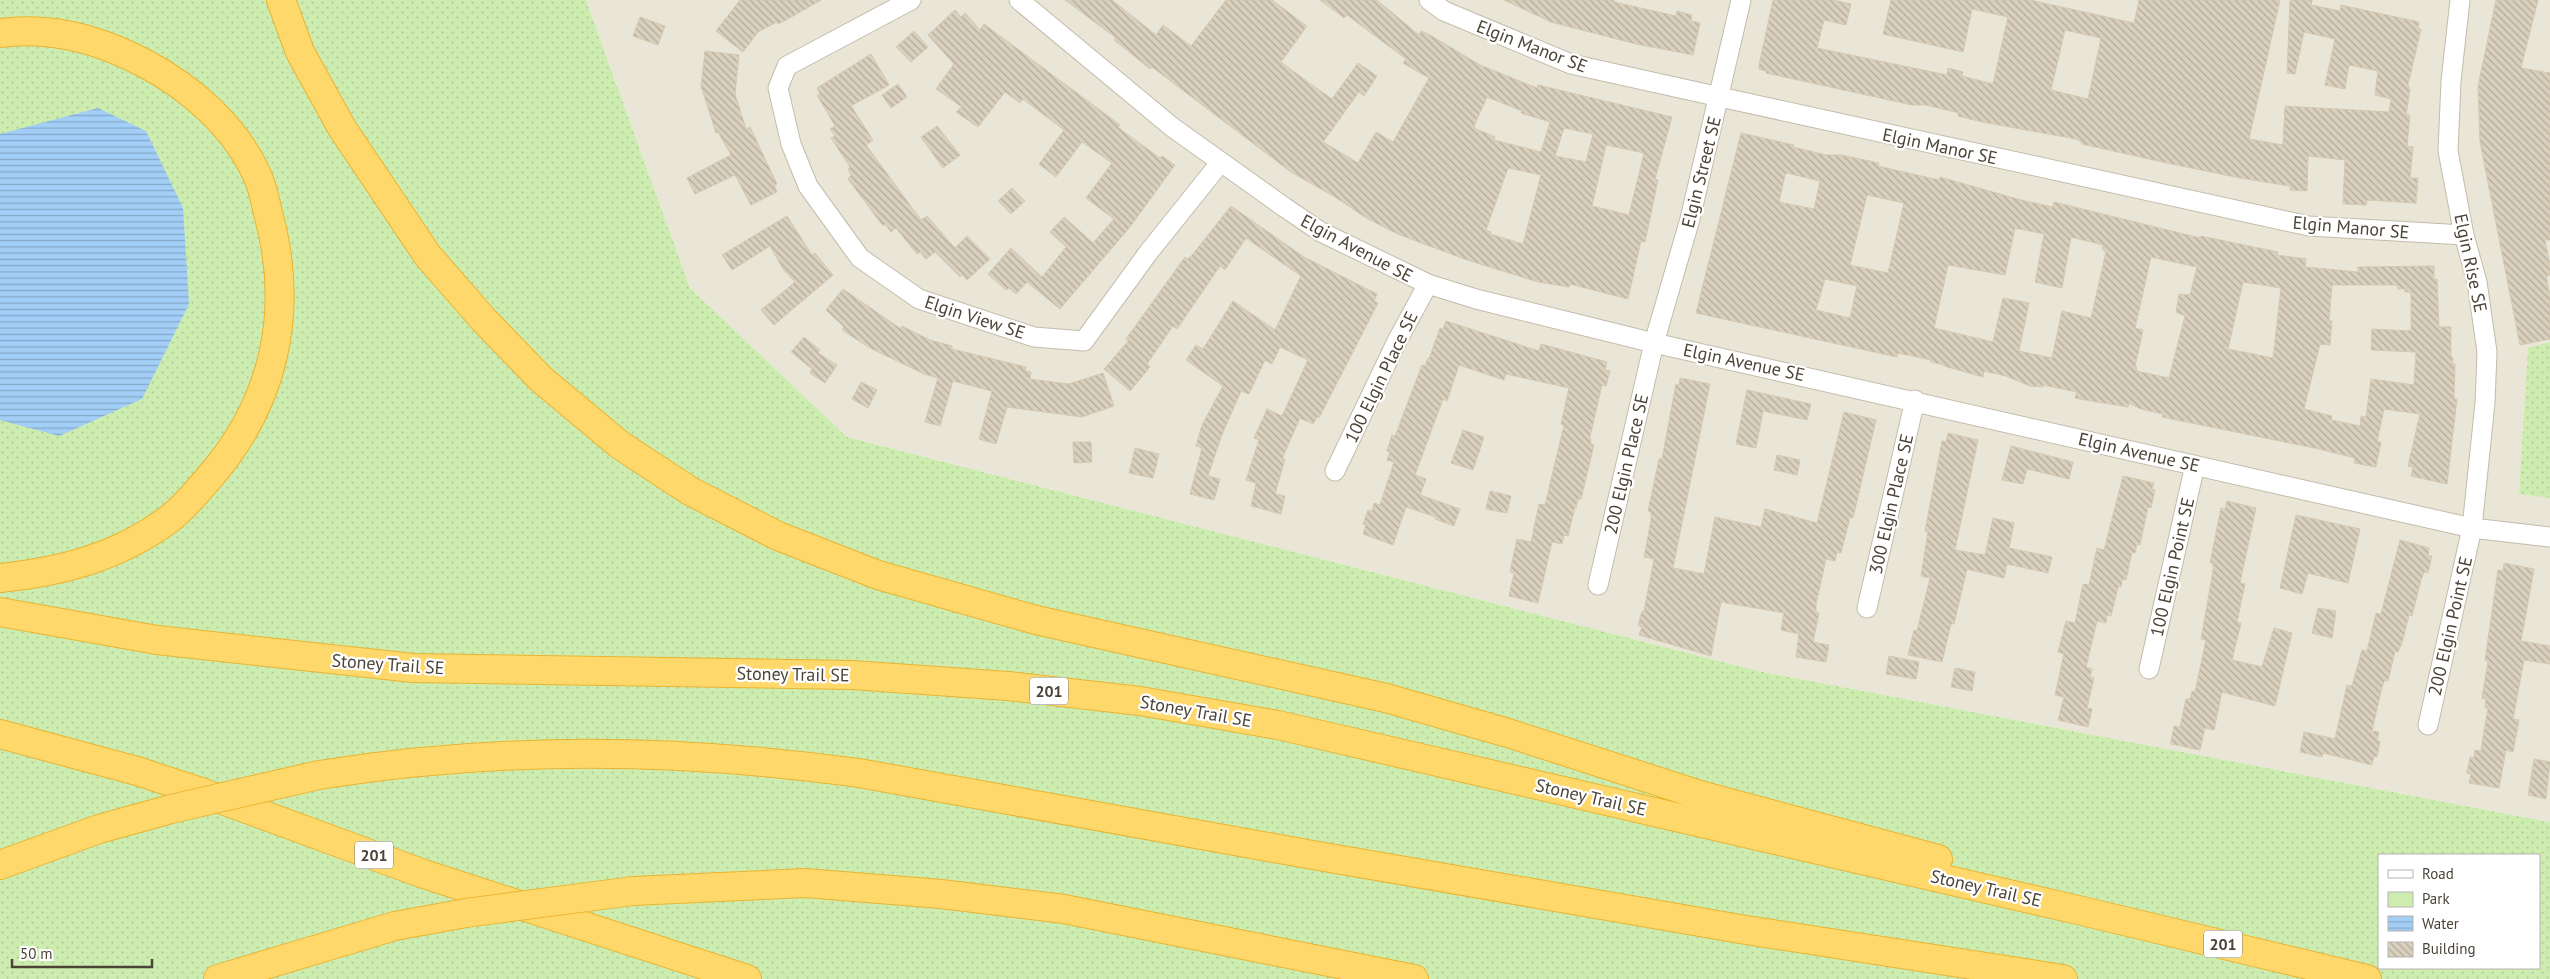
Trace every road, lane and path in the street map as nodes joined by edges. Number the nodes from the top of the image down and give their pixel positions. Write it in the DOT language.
graph roads {
  1 [pos="281,0"];
  2 [pos="911,0"];
  3 [pos="1019,0"];
  4 [pos="1429,0"];
  5 [pos="1741,0"];
  6 [pos="2460,0"];
  7 [pos="0,33"];
  8 [pos="1720,97"];
  9 [pos="1220,163"];
  10 [pos="2464,235"];
  11 [pos="1428,284"];
  12 [pos="1654,343"];
  13 [pos="1915,400"];
  14 [pos="2195,465"];
  15 [pos="1335,472"];
  16 [pos="2472,528"];
  17 [pos="2550,537"];
  18 [pos="0,578"];
  19 [pos="1598,585"];
  20 [pos="1867,608"];
  21 [pos="0,612"];
  22 [pos="2149,669"];
  23 [pos="2428,725"];
  24 [pos="0,734"];
  25 [pos="0,865"];
  26 [pos="2078,910"];
  27 [pos="218,979"];
  28 [pos="747,979"];
  29 [pos="1414,979"];
  30 [pos="2063,979"];
  31 [pos="2367,979"];
  1 -- 26 [label="highway"];
  2 -- 9 [label="street, Elgin View SE"];
  3 -- 9 [label="street, Elgin Avenue SE"];
  4 -- 8 [label="street, Elgin Manor SE"];
  5 -- 8 [label="street, Elgin Street SE"];
  6 -- 10 [label="street, Elgin Rise SE"];
  7 -- 18 [label="highway"];
  8 -- 10 [label="street, Elgin Manor SE"];
  8 -- 12 [label="street, Elgin Street SE"];
  9 -- 11 [label="street, Elgin Avenue SE"];
  10 -- 16 [label="street, Elgin Rise SE"];
  11 -- 12 [label="street, Elgin Avenue SE"];
  11 -- 15 [label="street, 100 Elgin Place SE"];
  12 -- 13 [label="street, Elgin Avenue SE"];
  12 -- 19 [label="street, 200 Elgin Place SE"];
  13 -- 14 [label="street, Elgin Avenue SE"];
  13 -- 20 [label="street, 300 Elgin Place SE"];
  14 -- 16 [label="street, Elgin Avenue SE"];
  14 -- 22 [label="street, 100 Elgin Point SE"];
  16 -- 17 [label="street, Elgin Avenue SE"];
  16 -- 23 [label="street, 200 Elgin Point SE"];
  21 -- 26 [label="highway, Stoney Trail SE / 201"];
  24 -- 28 [label="highway, 201"];
  25 -- 30 [label="highway, bridge"];
  26 -- 31 [label="highway, Stoney Trail SE / 201"];
  27 -- 29 [label="highway, bridge"];
}
